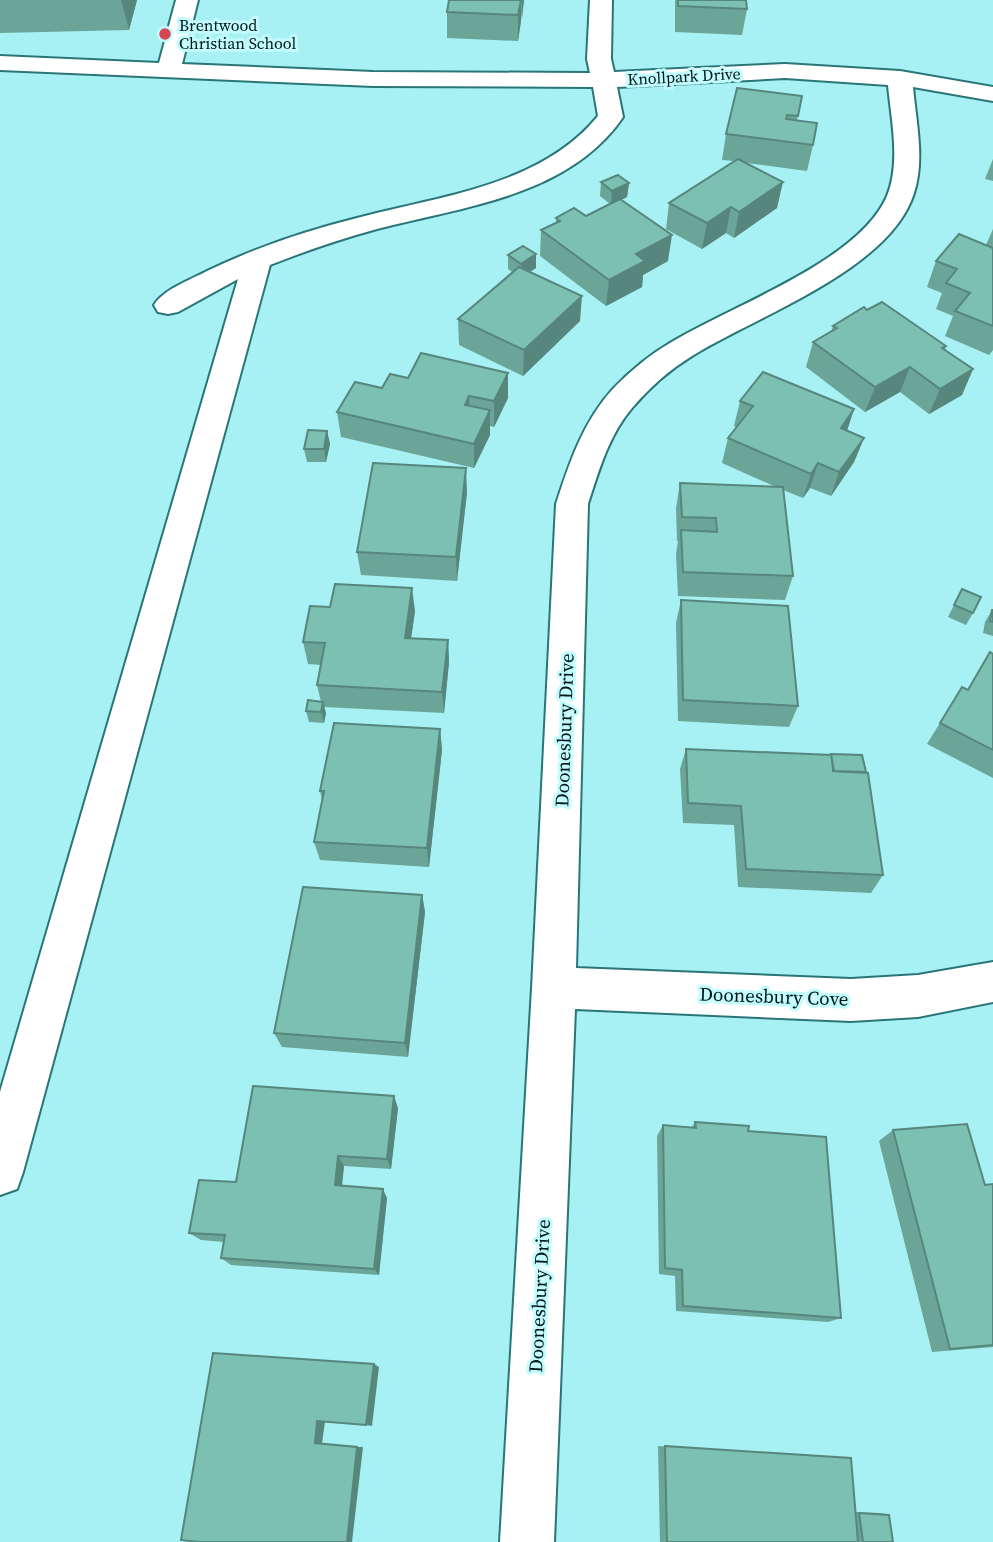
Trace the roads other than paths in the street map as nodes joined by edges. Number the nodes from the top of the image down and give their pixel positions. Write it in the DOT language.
graph roads {
  1 [pos="187,0"];
  2 [pos="601,0"];
  3 [pos="0,63"];
  4 [pos="169,69"];
  5 [pos="900,78"];
  6 [pos="604,80"];
  7 [pos="993,94"];
  8 [pos="258,258"];
  9 [pos="168,305"];
  10 [pos="993,982"];
  11 [pos="554,988"];
  12 [pos="0,1172"];
  13 [pos="527,1542"];
  1 -- 4 [label="street"];
  2 -- 6 [label="street"];
  3 -- 4 [label="street, Knollpark Drive"];
  4 -- 6 [label="street, Knollpark Drive"];
  5 -- 6 [label="street, Knollpark Drive"];
  5 -- 7 [label="street, Knollpark Drive"];
  5 -- 11 [label="street, Doonesbury Drive"];
  6 -- 8 [label="street"];
  8 -- 9 [label="street"];
  8 -- 12 [label="street"];
  10 -- 11 [label="street, Doonesbury Cove"];
  11 -- 13 [label="street, Doonesbury Drive"];
}
